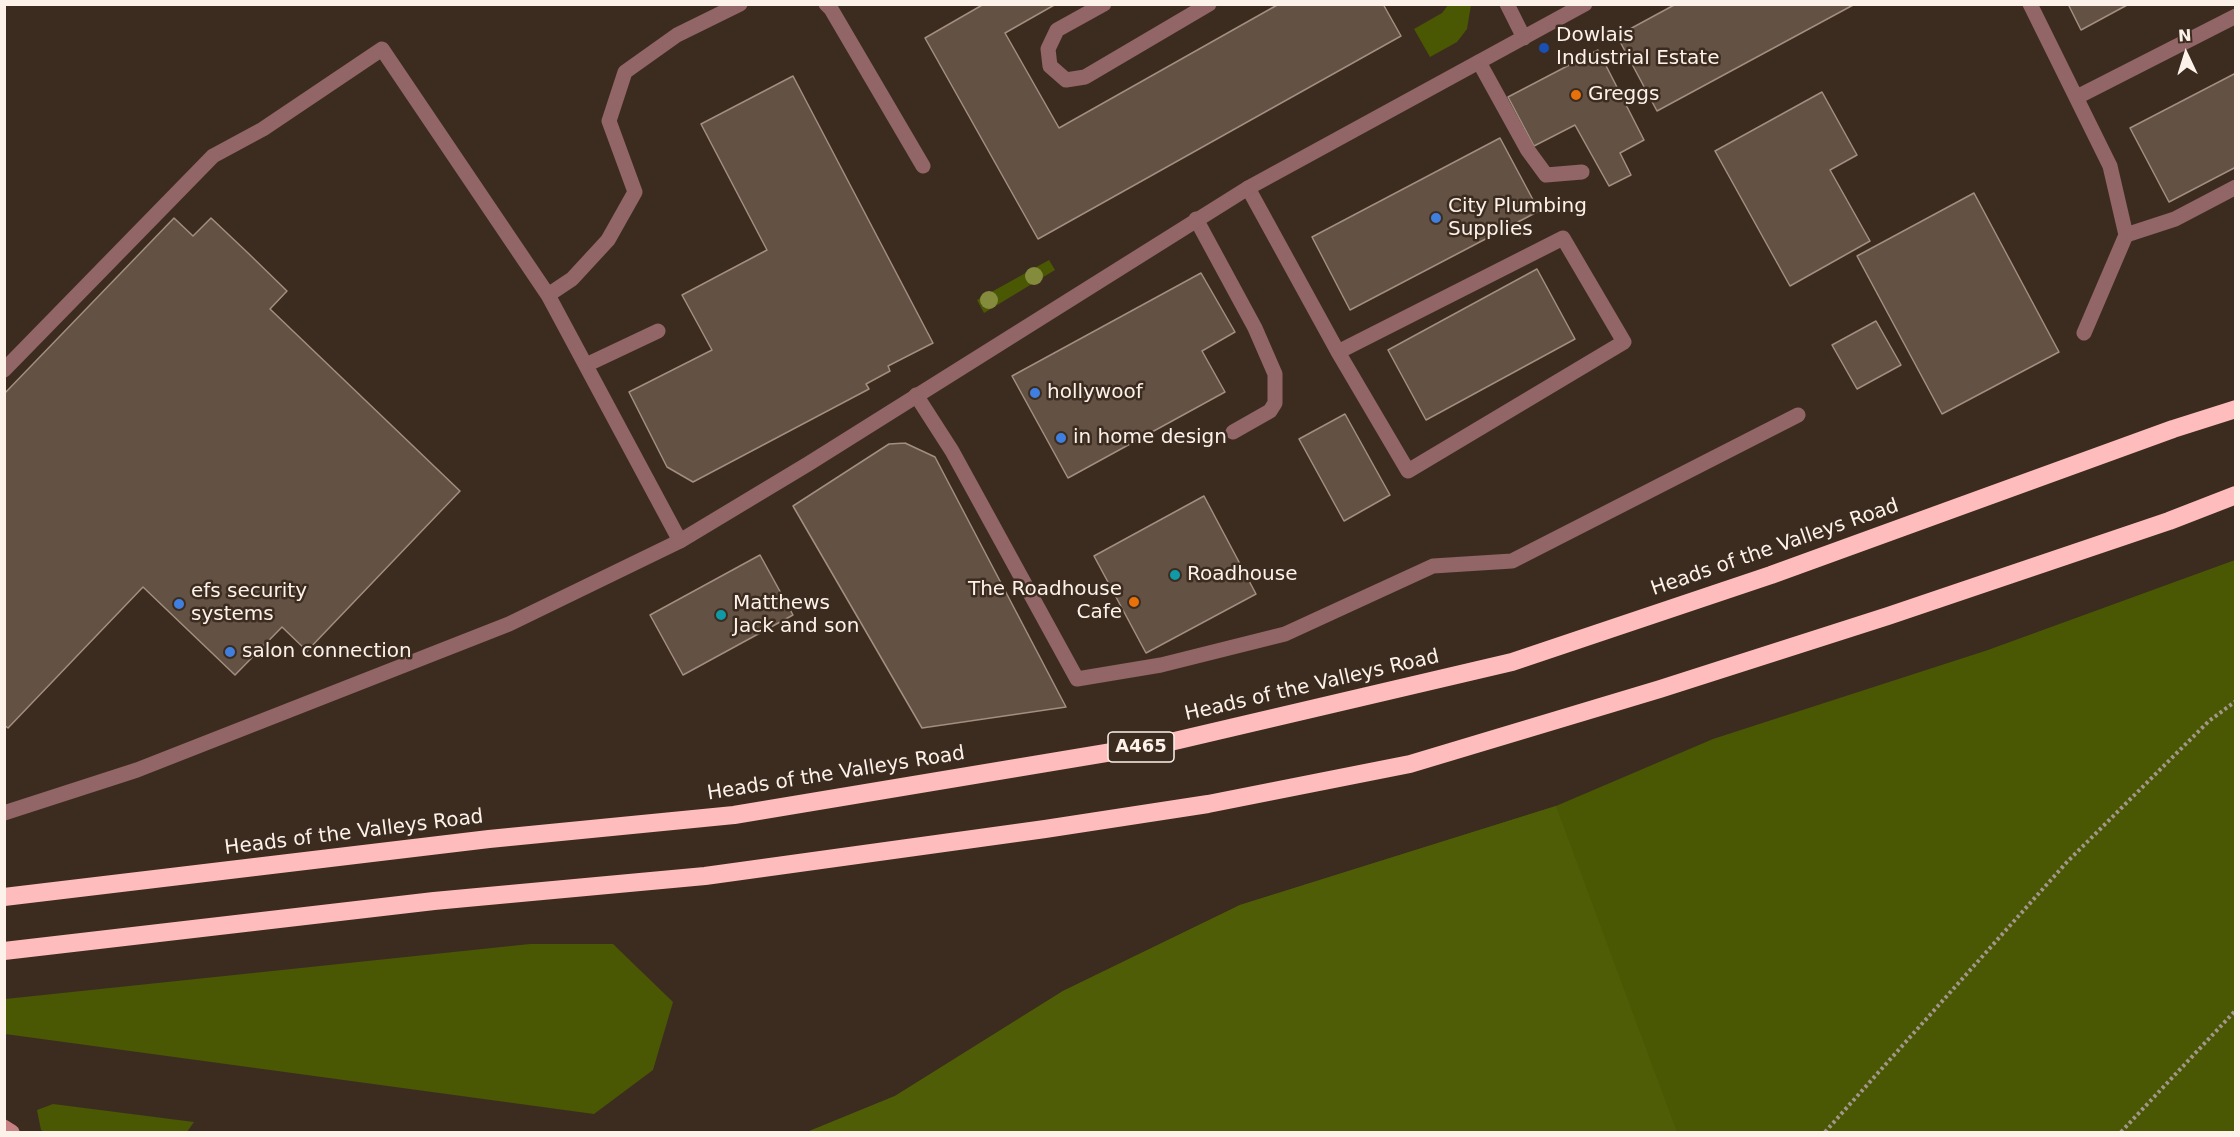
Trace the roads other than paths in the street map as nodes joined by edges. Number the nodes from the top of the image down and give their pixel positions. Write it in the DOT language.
graph roads {
  1 [pos="740,4"];
  2 [pos="826,4"];
  3 [pos="1104,4"];
  4 [pos="1209,4"];
  5 [pos="1506,4"];
  6 [pos="1585,4"];
  7 [pos="2030,4"];
  8 [pos="2235,16"];
  9 [pos="1524,38"];
  10 [pos="1479,62"];
  11 [pos="2077,98"];
  12 [pos="923,166"];
  13 [pos="1582,171"];
  14 [pos="2235,187"];
  15 [pos="1248,188"];
  16 [pos="1196,219"];
  17 [pos="2126,235"];
  18 [pos="548,295"];
  19 [pos="658,331"];
  20 [pos="2084,333"];
  21 [pos="1338,351"];
  22 [pos="586,365"];
  23 [pos="4,370"];
  24 [pos="916,395"];
  25 [pos="2235,409"];
  26 [pos="1798,415"];
  27 [pos="1233,432"];
  28 [pos="2235,495"];
  29 [pos="680,540"];
  30 [pos="4,813"];
  31 [pos="4,897"];
  32 [pos="4,951"];
  33 [pos="4,1127"];
  34 [pos="12,1132"];
  1 -- 18 [label="street"];
  2 -- 12 [label="street"];
  3 -- 4 [label="street"];
  5 -- 9 [label="street"];
  6 -- 9 [label="street"];
  7 -- 11 [label="street"];
  8 -- 11 [label="street"];
  9 -- 10 [label="street"];
  10 -- 13 [label="street"];
  10 -- 15 [label="street"];
  11 -- 17 [label="street"];
  14 -- 17 [label="street"];
  15 -- 16 [label="street"];
  15 -- 21 [label="street"];
  16 -- 24 [label="street"];
  16 -- 27 [label="street"];
  17 -- 20 [label="street"];
  18 -- 22 [label="street"];
  18 -- 23 [label="street"];
  19 -- 22 [label="street"];
  21 -- 21 [label="street"];
  22 -- 29 [label="street"];
  24 -- 26 [label="street"];
  24 -- 29 [label="street"];
  25 -- 31 [label="highway, Heads of the Valleys Road / A465"];
  28 -- 32 [label="highway"];
  29 -- 30 [label="street"];
  33 -- 34 [label="street"];
}
